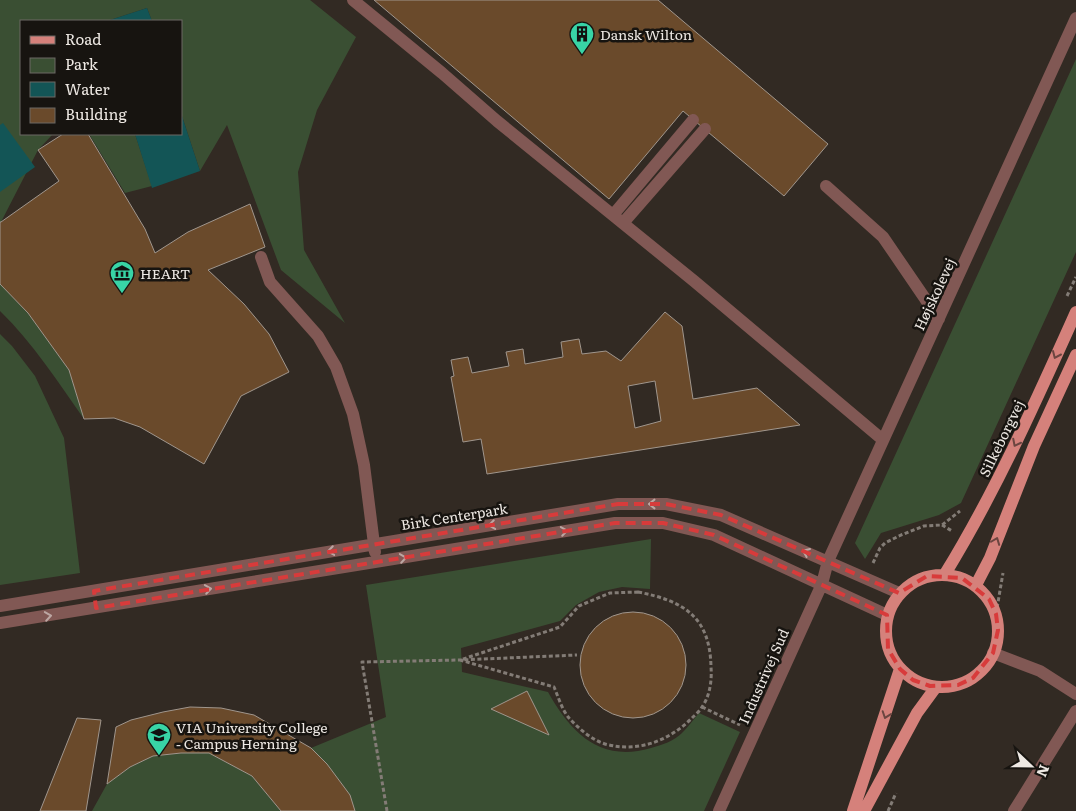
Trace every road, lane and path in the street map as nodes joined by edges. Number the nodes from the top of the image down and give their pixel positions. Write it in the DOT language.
graph roads {
  1 [pos="353,0"];
  2 [pos="1076,18"];
  3 [pos="693,120"];
  4 [pos="705,129"];
  5 [pos="826,186"];
  6 [pos="618,219"];
  7 [pos="260,257"];
  8 [pos="1076,312"];
  9 [pos="939,319"];
  10 [pos="1076,355"];
  11 [pos="883,440"];
  12 [pos="967,507"];
  13 [pos="374,544"];
  14 [pos="828,561"];
  15 [pos="376,562"];
  16 [pos="945,574"];
  17 [pos="866,579"];
  18 [pos="822,584"];
  19 [pos="976,586"];
  20 [pos="94,591"];
  21 [pos="899,593"];
  22 [pos="0,606"];
  23 [pos="96,608"];
  24 [pos="887,615"];
  25 [pos="0,623"];
  26 [pos="993,653"];
  27 [pos="577,654"];
  28 [pos="460,660"];
  29 [pos="900,669"];
  30 [pos="936,687"];
  31 [pos="1076,694"];
  32 [pos="702,707"];
  33 [pos="1076,711"];
  34 [pos="754,732"];
  35 [pos="387,811"];
  36 [pos="718,811"];
  37 [pos="853,811"];
  38 [pos="864,811"];
  39 [pos="1014,811"];
  1 -- 6 [label="street"];
  2 -- 9 [label="street, Højskolevej"];
  3 -- 6 [label="street"];
  4 -- 6 [label="street"];
  5 -- 9 [label="street"];
  6 -- 11 [label="street"];
  7 -- 13 [label="street"];
  8 -- 16 [label="main road, Silkeborgvej, one-way"];
  9 -- 11 [label="street, Højskolevej"];
  19 -- 10 [label="main road, one-way"];
  11 -- 14 [label="street, Højskolevej"];
  12 -- 17 [label="path"];
  14 -- 13 [label="street, Birk Centerpark, one-way"];
  13 -- 15 [label="street"];
  13 -- 20 [label="street, Birk Centerpark, one-way"];
  14 -- 17 [label="street, Birk Centerpark"];
  14 -- 18 [label="street, Højskolevej"];
  15 -- 18 [label="street, one-way"];
  23 -- 15 [label="street, one-way"];
  16 -- 19 [label="main road"];
  16 -- 21 [label="main road"];
  17 -- 21 [label="street, Birk Centerpark"];
  18 -- 24 [label="street"];
  18 -- 34 [label="street, Industrivej Sud"];
  19 -- 26 [label="main road"];
  20 -- 22 [label="street, Birk Centerpark"];
  20 -- 23 [label="street"];
  21 -- 24 [label="main road"];
  25 -- 23 [label="street, one-way"];
  24 -- 29 [label="main road"];
  26 -- 30 [label="main road"];
  26 -- 31 [label="street"];
  27 -- 28 [label="path"];
  28 -- 32 [label="path"];
  28 -- 32 [label="path"];
  28 -- 35 [label="path"];
  29 -- 30 [label="main road"];
  29 -- 37 [label="main road, one-way"];
  30 -- 38 [label="main road"];
  32 -- 34 [label="path"];
  33 -- 39 [label="street"];
  34 -- 36 [label="street, Industrivej Sud"];
}
